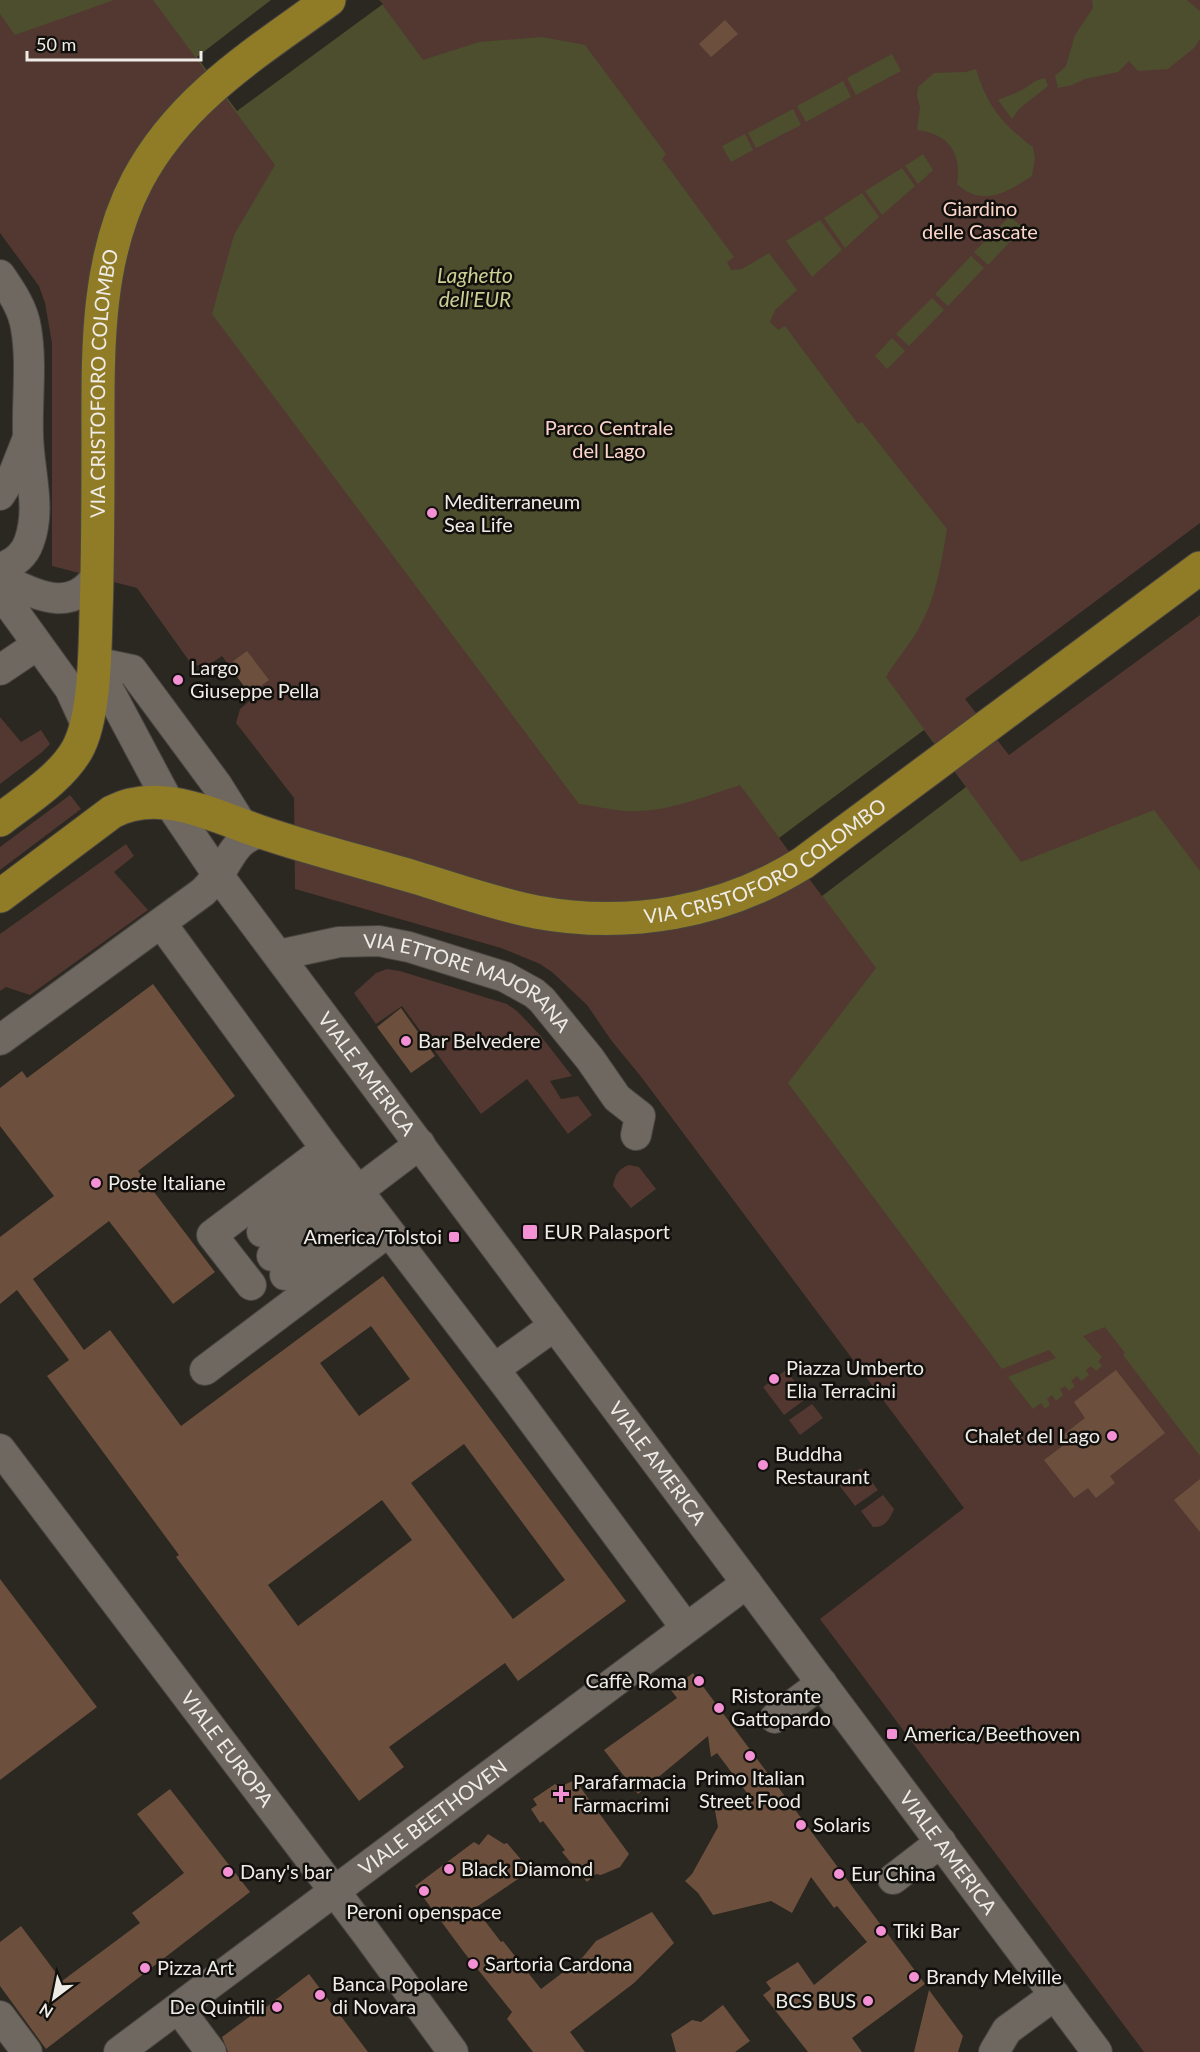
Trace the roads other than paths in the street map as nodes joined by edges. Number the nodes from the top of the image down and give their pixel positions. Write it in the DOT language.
graph roads {
  1 [pos="329,0"];
  2 [pos="0,275"];
  3 [pos="28,437"];
  4 [pos="0,495"];
  5 [pos="0,568"];
  6 [pos="1200,568"];
  7 [pos="98,574"];
  8 [pos="0,578"];
  9 [pos="0,592"];
  10 [pos="37,645"];
  11 [pos="94,662"];
  12 [pos="0,670"];
  13 [pos="86,724"];
  14 [pos="169,803"];
  15 [pos="0,819"];
  16 [pos="253,829"];
  17 [pos="218,875"];
  18 [pos="0,896"];
  19 [pos="161,923"];
  20 [pos="279,955"];
  21 [pos="0,1041"];
  22 [pos="636,1135"];
  23 [pos="420,1144"];
  24 [pos="357,1190"];
  25 [pos="251,1285"];
  26 [pos="554,1326"];
  27 [pos="494,1369"];
  28 [pos="205,1370"];
  29 [pos="0,1449"];
  30 [pos="747,1583"];
  31 [pos="686,1628"];
  32 [pos="822,1683"];
  33 [pos="775,1718"];
  34 [pos="941,1842"];
  35 [pos="893,1879"];
  36 [pos="334,1892"];
  37 [pos="1055,1995"];
  38 [pos="179,2009"];
  39 [pos="0,2016"];
  40 [pos="27,2052"];
  41 [pos="119,2052"];
  42 [pos="211,2052"];
  43 [pos="453,2052"];
  44 [pos="994,2052"];
  45 [pos="1097,2052"];
  1 -- 7 [label="main road, VIA CRISTOFORO COLOMBO"];
  2 -- 3 [label="street"];
  3 -- 4 [label="street"];
  3 -- 5 [label="street"];
  6 -- 16 [label="main road, VIA CRISTOFORO COLOMBO"];
  7 -- 8 [label="street"];
  7 -- 11 [label="main road, VIA CRISTOFORO COLOMBO"];
  9 -- 10 [label="street"];
  10 -- 12 [label="street"];
  10 -- 13 [label="street"];
  11 -- 13 [label="main road, VIA CRISTOFORO COLOMBO"];
  11 -- 14 [label="street"];
  11 -- 16 [label="street"];
  13 -- 15 [label="main road, VIA CRISTOFORO COLOMBO"];
  14 -- 16 [label="main road, VIA CRISTOFORO COLOMBO"];
  14 -- 17 [label="street"];
  14 -- 18 [label="main road, VIA CRISTOFORO COLOMBO"];
  16 -- 17 [label="street"];
  17 -- 19 [label="street"];
  17 -- 20 [label="street, VIALE AMERICA"];
  19 -- 21 [label="street"];
  19 -- 24 [label="street"];
  20 -- 22 [label="street, VIA ETTORE MAJORANA"];
  20 -- 23 [label="street, VIALE AMERICA"];
  23 -- 24 [label="street"];
  23 -- 26 [label="street, VIALE AMERICA"];
  24 -- 24 [label="street"];
  24 -- 25 [label="street"];
  24 -- 27 [label="street"];
  24 -- 28 [label="street"];
  26 -- 27 [label="street"];
  26 -- 30 [label="street, VIALE AMERICA"];
  27 -- 31 [label="street"];
  29 -- 36 [label="street, VIALE EUROPA"];
  30 -- 31 [label="street, VIALE BEETHOVEN"];
  30 -- 32 [label="street, VIALE AMERICA"];
  31 -- 36 [label="street, VIALE BEETHOVEN"];
  32 -- 33 [label="street"];
  32 -- 34 [label="street, VIALE AMERICA"];
  34 -- 35 [label="street"];
  34 -- 37 [label="street, VIALE AMERICA"];
  36 -- 38 [label="street, VIALE BEETHOVEN"];
  36 -- 43 [label="street, VIALE EUROPA"];
  37 -- 44 [label="street"];
  37 -- 45 [label="street, VIALE AMERICA"];
  38 -- 41 [label="street, VIALE BEETHOVEN"];
  38 -- 42 [label="street"];
  39 -- 40 [label="street"];
}
